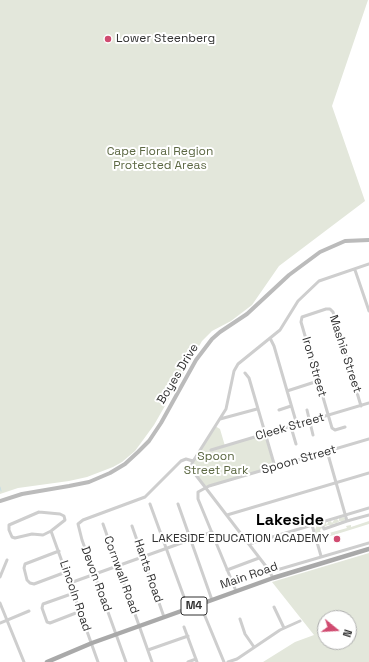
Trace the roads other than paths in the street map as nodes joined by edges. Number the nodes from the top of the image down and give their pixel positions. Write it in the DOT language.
graph roads {
  1 [pos="369,240"];
  2 [pos="369,264"];
  3 [pos="355,270"];
  4 [pos="369,311"];
  5 [pos="300,318"];
  6 [pos="270,338"];
  7 [pos="245,373"];
  8 [pos="318,382"];
  9 [pos="287,391"];
  10 [pos="369,403"];
  11 [pos="291,406"];
  12 [pos="361,406"];
  13 [pos="258,409"];
  14 [pos="279,410"];
  15 [pos="306,410"];
  16 [pos="328,416"];
  17 [pos="220,419"];
  18 [pos="310,421"];
  19 [pos="297,425"];
  20 [pos="291,427"];
  21 [pos="345,427"];
  22 [pos="265,434"];
  23 [pos="313,435"];
  24 [pos="369,439"];
  25 [pos="296,444"];
  26 [pos="211,450"];
  27 [pos="327,451"];
  28 [pos="193,461"];
  29 [pos="275,467"];
  30 [pos="369,473"];
  31 [pos="336,483"];
  32 [pos="206,488"];
  33 [pos="0,500"];
  34 [pos="150,504"];
  35 [pos="178,504"];
  36 [pos="369,508"];
  37 [pos="227,515"];
  38 [pos="346,515"];
  39 [pos="369,515"];
  40 [pos="347,520"];
  41 [pos="321,522"];
  42 [pos="103,524"];
  43 [pos="312,525"];
  44 [pos="132,526"];
  45 [pos="51,531"];
  46 [pos="212,532"];
  47 [pos="191,540"];
  48 [pos="369,543"];
  49 [pos="249,544"];
  50 [pos="167,548"];
  51 [pos="369,549"];
  52 [pos="59,551"];
  53 [pos="321,556"];
  54 [pos="143,557"];
  55 [pos="260,558"];
  56 [pos="7,560"];
  57 [pos="294,565"];
  58 [pos="118,566"];
  59 [pos="227,570"];
  60 [pos="296,571"];
  61 [pos="66,572"];
  62 [pos="270,572"];
  63 [pos="94,574"];
  64 [pos="0,577"];
  65 [pos="273,578"];
  66 [pos="70,583"];
  67 [pos="236,591"];
  68 [pos="74,593"];
  69 [pos="212,600"];
  70 [pos="0,603"];
  71 [pos="200,604"];
  72 [pos="274,607"];
  73 [pos="188,608"];
  74 [pos="29,611"];
  75 [pos="80,611"];
  76 [pos="164,617"];
  77 [pos="240,619"];
  78 [pos="7,620"];
  79 [pos="300,621"];
  80 [pos="0,623"];
  81 [pos="140,626"];
  82 [pos="184,627"];
  83 [pos="284,628"];
  84 [pos="116,634"];
  85 [pos="188,636"];
  86 [pos="92,643"];
  87 [pos="254,647"];
  88 [pos="148,650"];
  89 [pos="196,660"];
  90 [pos="24,662"];
  91 [pos="48,662"];
  92 [pos="98,662"];
  93 [pos="126,662"];
  94 [pos="152,662"];
  95 [pos="188,662"];
  96 [pos="224,662"];
  97 [pos="228,662"];
  1 -- 33 [label="main road, Boyes Drive"];
  2 -- 3 [label="street"];
  3 -- 4 [label="street"];
  3 -- 6 [label="street"];
  5 -- 8 [label="street, Iron Street"];
  5 -- 12 [label="street, Mashie Street"];
  6 -- 9 [label="street"];
  6 -- 17 [label="street"];
  7 -- 13 [label="street"];
  8 -- 9 [label="street"];
  8 -- 16 [label="street, Iron Street"];
  9 -- 11 [label="street"];
  10 -- 12 [label="street, Cleek Street"];
  11 -- 14 [label="street"];
  11 -- 19 [label="street"];
  12 -- 16 [label="street, Cleek Street"];
  13 -- 17 [label="street"];
  13 -- 22 [label="street"];
  15 -- 18 [label="street"];
  16 -- 18 [label="street, Cleek Street"];
  16 -- 21 [label="street"];
  17 -- 28 [label="street"];
  18 -- 19 [label="street, Cleek Street"];
  18 -- 23 [label="street"];
  19 -- 20 [label="street, Cleek Street"];
  20 -- 22 [label="street, Cleek Street"];
  20 -- 25 [label="street"];
  22 -- 26 [label="street, Cleek Street"];
  22 -- 29 [label="street"];
  24 -- 27 [label="street, Spoon Street"];
  27 -- 29 [label="street, Spoon Street"];
  27 -- 31 [label="street"];
  28 -- 32 [label="street"];
  28 -- 63 [label="street, Devon Road"];
  29 -- 32 [label="street, Spoon Street"];
  30 -- 31 [label="street"];
  31 -- 37 [label="street"];
  31 -- 38 [label="street"];
  32 -- 37 [label="street"];
  32 -- 46 [label="street"];
  34 -- 50 [label="street"];
  35 -- 47 [label="street"];
  36 -- 38 [label="street"];
  37 -- 49 [label="street"];
  38 -- 40 [label="street"];
  38 -- 41 [label="street"];
  39 -- 40 [label="street"];
  40 -- 41 [label="street"];
  41 -- 43 [label="street"];
  42 -- 58 [label="street, Cornwall Road"];
  43 -- 49 [label="street"];
  43 -- 53 [label="street"];
  44 -- 54 [label="street, Hants Road"];
  45 -- 45 [label="street"];
  45 -- 52 [label="street, Lincoln Road"];
  46 -- 47 [label="street"];
  46 -- 59 [label="street"];
  47 -- 50 [label="street"];
  47 -- 69 [label="street"];
  48 -- 53 [label="street"];
  49 -- 55 [label="street"];
  50 -- 54 [label="street"];
  50 -- 73 [label="street"];
  51 -- 60 [label="main road, Main Road / M4"];
  52 -- 61 [label="street, Lincoln Road"];
  52 -- 61 [label="street"];
  53 -- 57 [label="street"];
  54 -- 58 [label="street"];
  54 -- 76 [label="street, Hants Road"];
  55 -- 59 [label="street"];
  55 -- 62 [label="street"];
  56 -- 64 [label="street"];
  57 -- 60 [label="street"];
  57 -- 62 [label="street"];
  58 -- 63 [label="street"];
  58 -- 81 [label="street, Cornwall Road"];
  59 -- 67 [label="street"];
  60 -- 65 [label="main road, Main Road / M4"];
  61 -- 66 [label="street, Lincoln Road"];
  62 -- 65 [label="street"];
  63 -- 66 [label="street"];
  63 -- 84 [label="street, Devon Road"];
  65 -- 67 [label="main road, Main Road / M4"];
  66 -- 68 [label="street, Lincoln Road"];
  67 -- 69 [label="main road, Main Road / M4"];
  68 -- 75 [label="street, Lincoln Road"];
  68 -- 75 [label="street"];
  69 -- 71 [label="main road, Main Road / M4"];
  70 -- 78 [label="street"];
  71 -- 73 [label="main road, Main Road / M4"];
  71 -- 96 [label="street"];
  72 -- 83 [label="street"];
  73 -- 76 [label="main road, Main Road / M4"];
  74 -- 78 [label="street"];
  75 -- 86 [label="street, Lincoln Road"];
  76 -- 81 [label="main road, Main Road / M4"];
  77 -- 87 [label="street"];
  78 -- 80 [label="street"];
  78 -- 90 [label="street"];
  79 -- 83 [label="street"];
  81 -- 84 [label="main road, Main Road / M4"];
  81 -- 88 [label="street, Cornwall Road"];
  82 -- 85 [label="street"];
  83 -- 87 [label="street"];
  84 -- 86 [label="main road, Main Road / M4"];
  84 -- 93 [label="street, Devon Road"];
  85 -- 88 [label="street"];
  85 -- 89 [label="street"];
  86 -- 91 [label="main road, Main Road / M4"];
  86 -- 92 [label="street, Lincoln Road"];
  87 -- 97 [label="street"];
  88 -- 94 [label="street, Cornwall Road"];
  89 -- 95 [label="street"];
}
